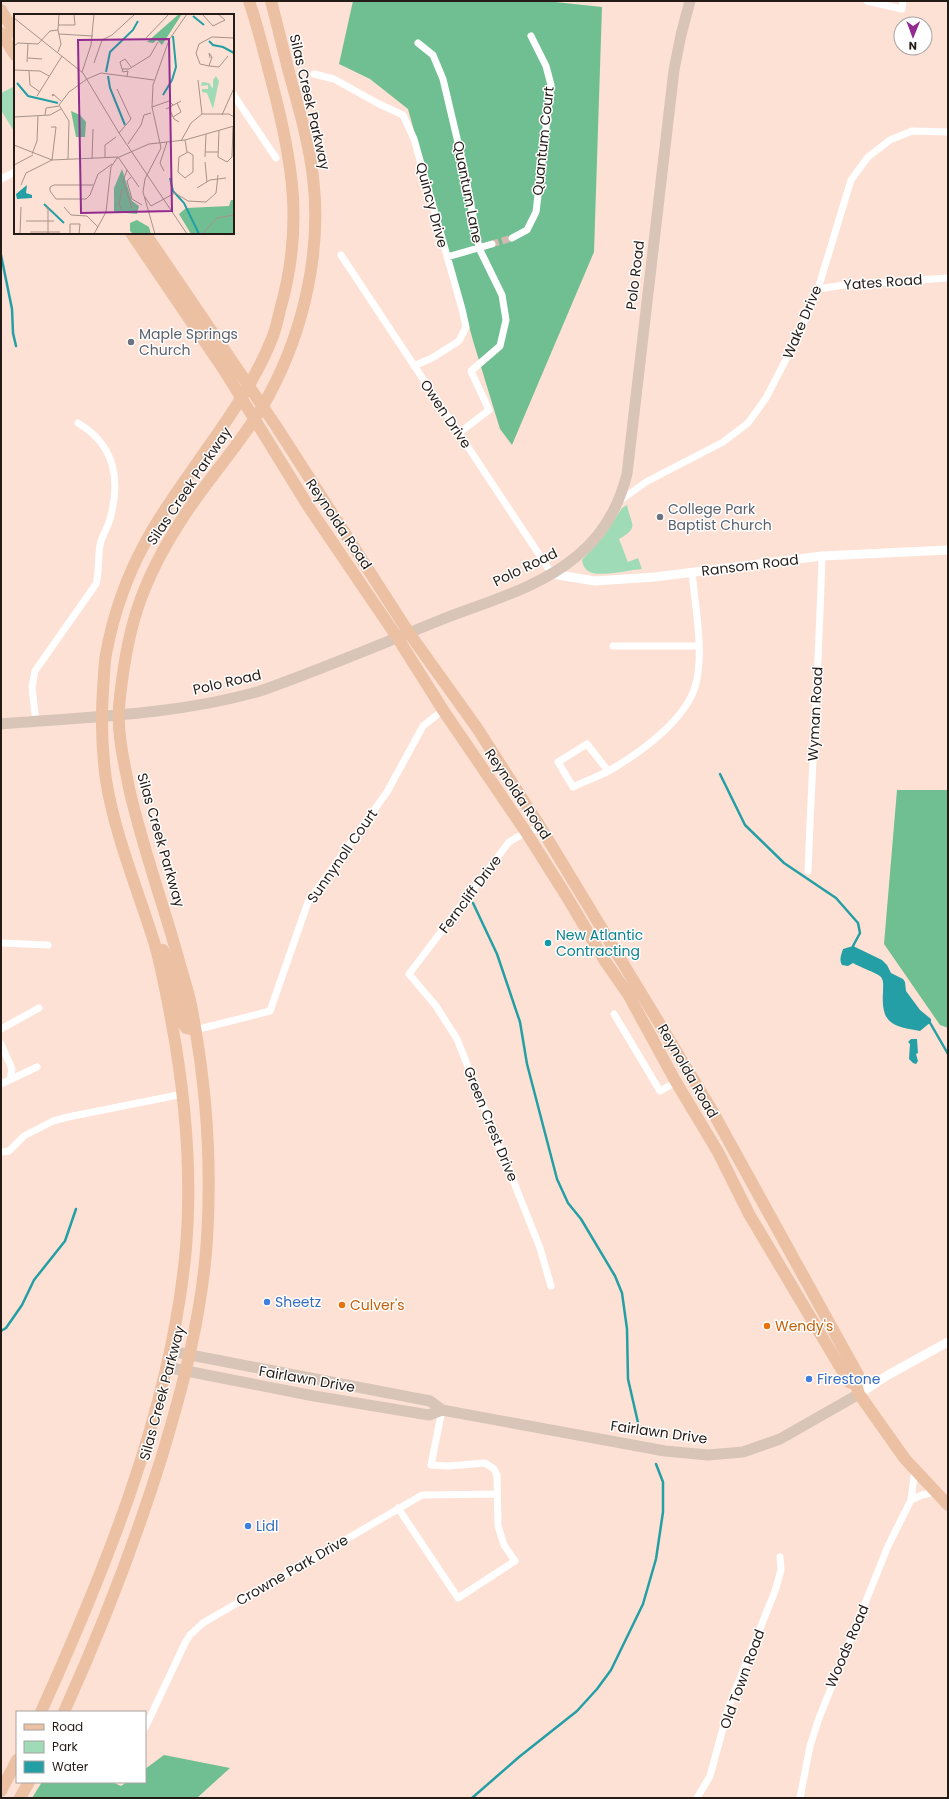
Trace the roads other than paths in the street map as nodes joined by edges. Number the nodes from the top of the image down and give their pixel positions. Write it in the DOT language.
graph roads {
  1 [pos="249,1"];
  2 [pos="271,1"];
  3 [pos="690,1"];
  4 [pos="867,1"];
  5 [pos="903,1"];
  6 [pos="1,10"];
  7 [pos="14,30"];
  8 [pos="1,33"];
  9 [pos="531,36"];
  10 [pos="418,43"];
  11 [pos="14,53"];
  12 [pos="314,74"];
  13 [pos="234,95"];
  14 [pos="948,132"];
  15 [pos="276,158"];
  16 [pos="14,172"];
  17 [pos="1,179"];
  18 [pos="132,234"];
  19 [pos="146,234"];
  20 [pos="512,238"];
  21 [pos="492,244"];
  22 [pos="478,248"];
  23 [pos="341,255"];
  24 [pos="447,257"];
  25 [pos="948,278"];
  26 [pos="818,288"];
  27 [pos="414,366"];
  28 [pos="230,370"];
  29 [pos="78,423"];
  30 [pos="459,433"];
  31 [pos="618,502"];
  32 [pos="948,550"];
  33 [pos="822,556"];
  34 [pos="692,572"];
  35 [pos="552,574"];
  36 [pos="403,635"];
  37 [pos="613,646"];
  38 [pos="698,646"];
  39 [pos="443,710"];
  40 [pos="36,722"];
  41 [pos="1,724"];
  42 [pos="608,770"];
  43 [pos="541,828"];
  44 [pos="526,832"];
  45 [pos="808,871"];
  46 [pos="142,906"];
  47 [pos="1,943"];
  48 [pos="48,945"];
  49 [pos="408,974"];
  50 [pos="39,1008"];
  51 [pos="614,1014"];
  52 [pos="1,1029"];
  53 [pos="195,1030"];
  54 [pos="1,1044"];
  55 [pos="37,1067"];
  56 [pos="10,1079"];
  57 [pos="676,1082"];
  58 [pos="1,1084"];
  59 [pos="183,1094"];
  60 [pos="1,1152"];
  61 [pos="551,1286"];
  62 [pos="948,1342"];
  63 [pos="170,1351"];
  64 [pos="190,1355"];
  65 [pos="166,1367"];
  66 [pos="187,1372"];
  67 [pos="858,1389"];
  68 [pos="442,1410"];
  69 [pos="915,1469"];
  70 [pos="935,1492"];
  71 [pos="497,1494"];
  72 [pos="911,1500"];
  73 [pos="948,1505"];
  74 [pos="398,1508"];
  75 [pos="780,1557"];
  76 [pos="40,1711"];
  77 [pos="64,1711"];
  78 [pos="146,1726"];
  79 [pos="16,1762"];
  80 [pos="28,1783"];
  81 [pos="1,1791"];
  82 [pos="20,1798"];
  83 [pos="697,1798"];
  84 [pos="800,1798"];
  1 -- 46 [label="main road, Silas Creek Parkway"];
  2 -- 53 [label="main road, Silas Creek Parkway"];
  3 -- 31 [label="main road, Polo Road"];
  4 -- 5 [label="street"];
  6 -- 7 [label="main road"];
  8 -- 11 [label="main road"];
  9 -- 20 [label="street, Quantum Court"];
  10 -- 22 [label="street, Quantum Lane"];
  12 -- 24 [label="street, Quincy Drive"];
  13 -- 15 [label="street"];
  14 -- 26 [label="street, Wake Drive"];
  16 -- 17 [label="street"];
  18 -- 28 [label="main road, Reynolda Road"];
  19 -- 28 [label="main road, Reynolda Road"];
  21 -- 22 [label="street"];
  22 -- 24 [label="street"];
  22 -- 30 [label="street, Quantum Lane"];
  23 -- 27 [label="street, Owen Drive"];
  24 -- 27 [label="street, Quincy Drive"];
  25 -- 26 [label="street, Yates Road"];
  26 -- 31 [label="street, Wake Drive"];
  27 -- 30 [label="street, Owen Drive"];
  28 -- 36 [label="main road, Reynolda Road"];
  28 -- 36 [label="main road, Reynolda Road"];
  29 -- 40 [label="street"];
  30 -- 35 [label="street, Owen Drive"];
  31 -- 35 [label="main road, Polo Road"];
  32 -- 33 [label="street, Ransom Road"];
  33 -- 34 [label="street, Ransom Road"];
  33 -- 45 [label="street, Wyman Road"];
  34 -- 35 [label="street, Ransom Road"];
  34 -- 38 [label="street"];
  35 -- 36 [label="main road, Polo Road"];
  36 -- 39 [label="main road, Reynolda Road"];
  36 -- 40 [label="main road, Polo Road"];
  36 -- 43 [label="main road, Reynolda Road"];
  37 -- 38 [label="street"];
  38 -- 42 [label="street"];
  39 -- 44 [label="main road, Reynolda Road"];
  39 -- 53 [label="street, Sunnynoll Court"];
  40 -- 41 [label="main road, Polo Road"];
  42 -- 42 [label="street"];
  43 -- 44 [label="street, Ferncliff Drive"];
  43 -- 67 [label="main road, Reynolda Road"];
  44 -- 49 [label="street, Ferncliff Drive"];
  44 -- 57 [label="main road, Reynolda Road"];
  46 -- 53 [label="main road"];
  46 -- 59 [label="main road, Silas Creek Parkway"];
  47 -- 48 [label="street"];
  49 -- 61 [label="street, Green Crest Drive"];
  50 -- 52 [label="street"];
  51 -- 57 [label="street"];
  53 -- 64 [label="main road, Silas Creek Parkway"];
  54 -- 56 [label="street"];
  55 -- 56 [label="street"];
  56 -- 58 [label="street"];
  57 -- 67 [label="main road, Reynolda Road"];
  59 -- 60 [label="street"];
  59 -- 63 [label="main road, Silas Creek Parkway"];
  62 -- 67 [label="street"];
  63 -- 64 [label="main road, Fairlawn Drive"];
  63 -- 65 [label="main road, Silas Creek Parkway"];
  64 -- 66 [label="main road, Silas Creek Parkway"];
  64 -- 68 [label="main road, Fairlawn Drive"];
  65 -- 66 [label="main road, Fairlawn Drive"];
  65 -- 76 [label="main road, Silas Creek Parkway"];
  66 -- 68 [label="main road, Fairlawn Drive"];
  66 -- 77 [label="main road, Silas Creek Parkway"];
  67 -- 68 [label="main road, Fairlawn Drive"];
  67 -- 69 [label="main road, Reynolda Road"];
  68 -- 71 [label="street"];
  69 -- 70 [label="main road, Reynolda Road"];
  69 -- 72 [label="street, Woods Road"];
  70 -- 72 [label="street"];
  70 -- 73 [label="main road, Reynolda Road"];
  71 -- 74 [label="street, Crowne Park Drive"];
  71 -- 74 [label="street"];
  72 -- 84 [label="street, Woods Road"];
  74 -- 78 [label="street, Crowne Park Drive"];
  75 -- 83 [label="street, Old Town Road"];
  79 -- 81 [label="main road"];
  80 -- 82 [label="main road"];
}
